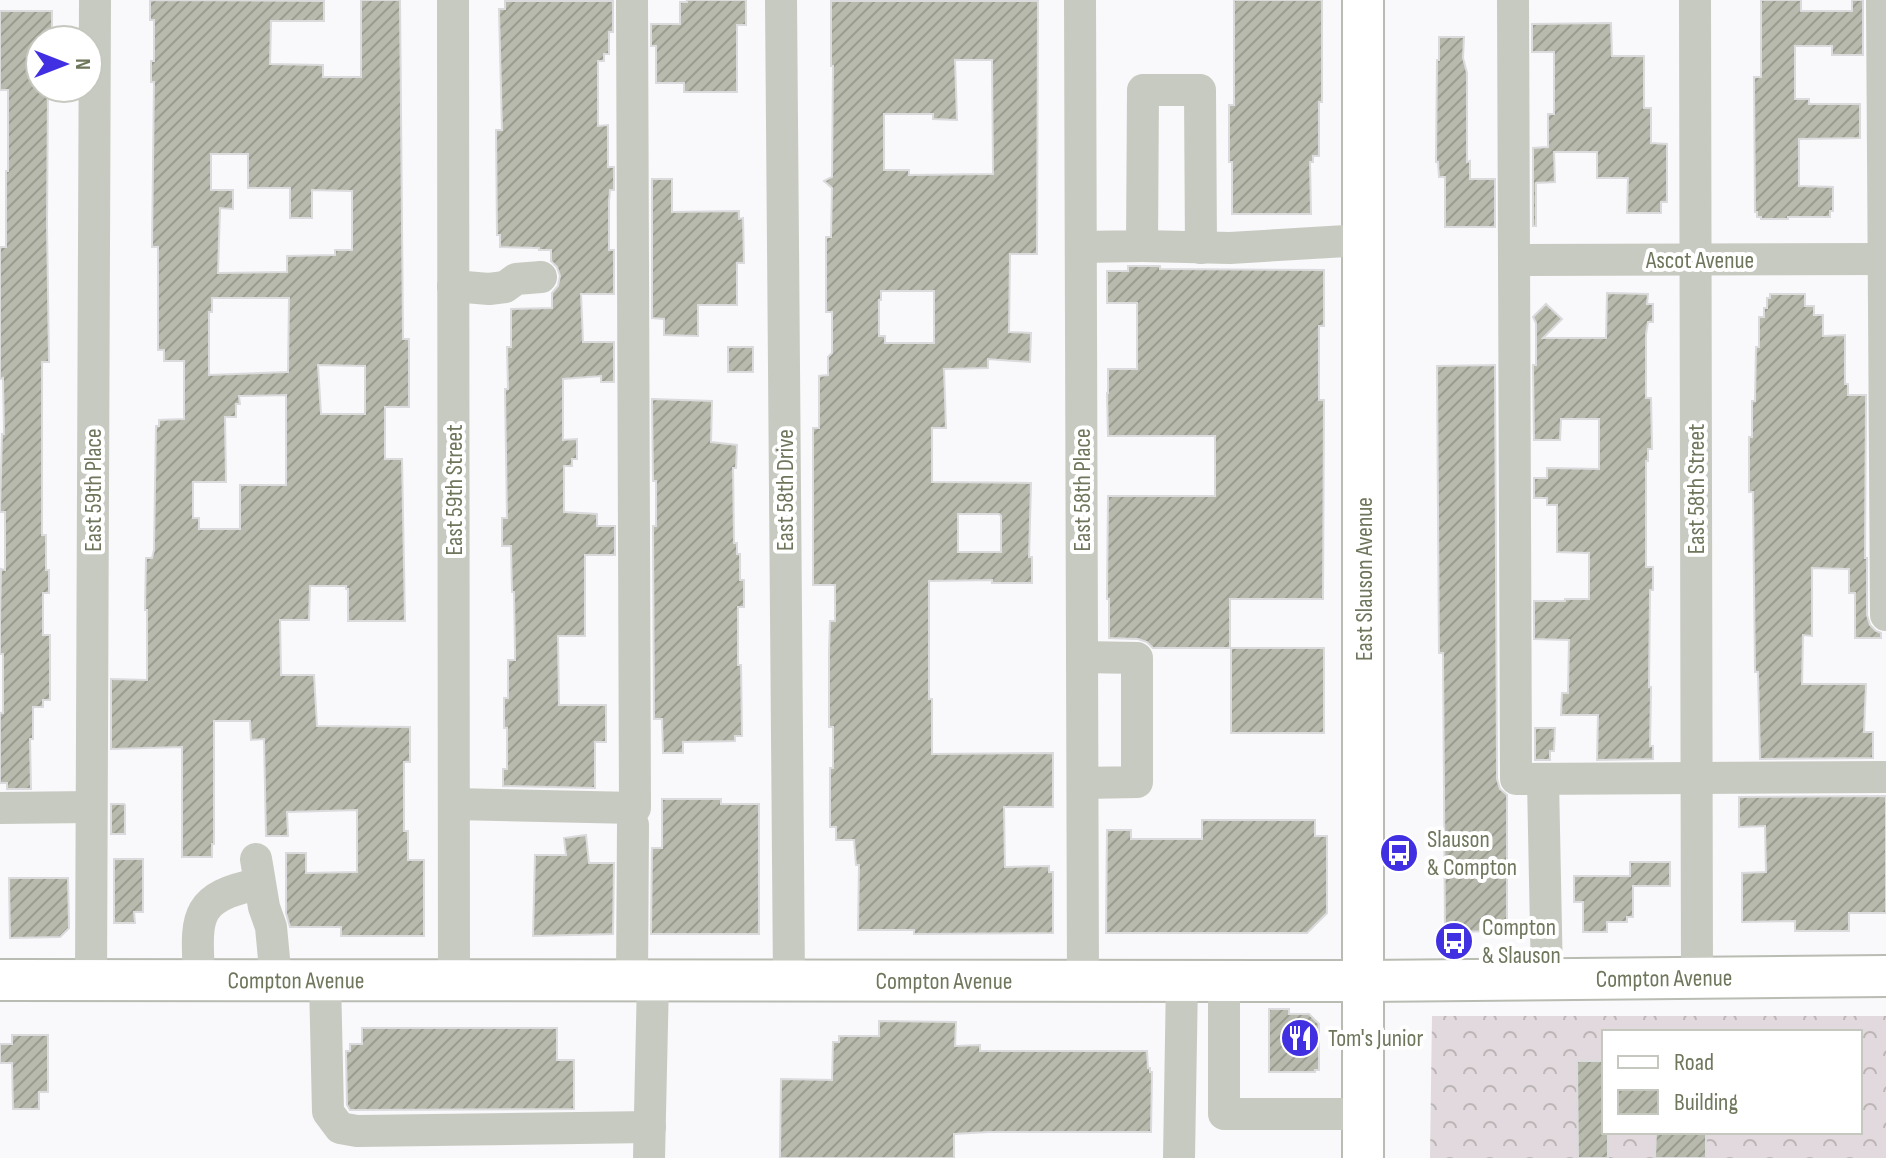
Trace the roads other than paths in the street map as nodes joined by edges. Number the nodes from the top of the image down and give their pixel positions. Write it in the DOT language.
graph roads {
  1 [pos="95,0"];
  2 [pos="453,0"];
  3 [pos="632,0"];
  4 [pos="781,0"];
  5 [pos="1080,0"];
  6 [pos="1363,0"];
  7 [pos="1513,0"];
  8 [pos="1695,0"];
  9 [pos="1882,0"];
  10 [pos="1363,240"];
  11 [pos="1142,246"];
  12 [pos="1081,247"];
  13 [pos="1201,248"];
  14 [pos="1885,259"];
  15 [pos="1514,260"];
  16 [pos="1696,261"];
  17 [pos="541,277"];
  18 [pos="453,286"];
  19 [pos="1886,615"];
  20 [pos="1082,657"];
  21 [pos="1886,777"];
  22 [pos="1696,779"];
  23 [pos="1543,780"];
  24 [pos="1083,783"];
  25 [pos="454,804"];
  26 [pos="91,807"];
  27 [pos="0,808"];
  28 [pos="633,825"];
  29 [pos="1886,976"];
  30 [pos="1697,979"];
  31 [pos="0,980"];
  32 [pos="91,980"];
  33 [pos="199,980"];
  34 [pos="276,980"];
  35 [pos="325,980"];
  36 [pos="454,980"];
  37 [pos="642,980"];
  38 [pos="789,980"];
  39 [pos="1083,980"];
  40 [pos="1182,980"];
  41 [pos="1547,980"];
  42 [pos="1224,981"];
  43 [pos="1364,981"];
  44 [pos="1363,1114"];
  45 [pos="650,1142"];
  46 [pos="1179,1158"];
  47 [pos="1363,1158"];
  1 -- 26 [label="street, East 59th Place"];
  2 -- 18 [label="street, East 59th Street"];
  3 -- 25 [label="street"];
  4 -- 38 [label="street, East 58th Drive"];
  5 -- 12 [label="street, East 58th Place"];
  6 -- 10 [label="main road, East Slauson Avenue"];
  7 -- 15 [label="street"];
  8 -- 16 [label="street, East 58th Street"];
  9 -- 14 [label="street"];
  10 -- 13 [label="street"];
  10 -- 43 [label="main road, East Slauson Avenue"];
  11 -- 12 [label="street"];
  11 -- 13 [label="street"];
  11 -- 13 [label="street"];
  12 -- 20 [label="street, East 58th Place"];
  14 -- 16 [label="street, Ascot Avenue"];
  14 -- 19 [label="street"];
  15 -- 16 [label="street, Ascot Avenue"];
  15 -- 23 [label="street"];
  16 -- 22 [label="street, East 58th Street"];
  17 -- 18 [label="street"];
  18 -- 25 [label="street, East 59th Street"];
  20 -- 24 [label="street, East 58th Place"];
  20 -- 24 [label="street"];
  21 -- 22 [label="street"];
  22 -- 23 [label="street"];
  22 -- 30 [label="street, East 58th Street"];
  23 -- 41 [label="street"];
  24 -- 39 [label="street, East 58th Place"];
  25 -- 36 [label="street, East 59th Street"];
  26 -- 27 [label="street"];
  26 -- 32 [label="street, East 59th Place"];
  28 -- 37 [label="street"];
  29 -- 30 [label="main road, Compton Avenue"];
  30 -- 41 [label="main road, Compton Avenue"];
  31 -- 32 [label="main road, Compton Avenue"];
  32 -- 33 [label="main road, Compton Avenue"];
  33 -- 34 [label="main road, Compton Avenue"];
  33 -- 34 [label="street"];
  34 -- 35 [label="main road, Compton Avenue"];
  35 -- 36 [label="main road, Compton Avenue"];
  35 -- 45 [label="street"];
  36 -- 37 [label="main road, Compton Avenue"];
  37 -- 38 [label="main road, Compton Avenue"];
  37 -- 45 [label="street"];
  38 -- 39 [label="main road, Compton Avenue"];
  39 -- 40 [label="main road, Compton Avenue"];
  40 -- 42 [label="main road, Compton Avenue"];
  40 -- 46 [label="street"];
  41 -- 43 [label="main road, Compton Avenue"];
  42 -- 43 [label="main road, Compton Avenue"];
  42 -- 44 [label="street"];
  43 -- 44 [label="main road, East Slauson Avenue"];
  44 -- 47 [label="main road, East Slauson Avenue"];
}
